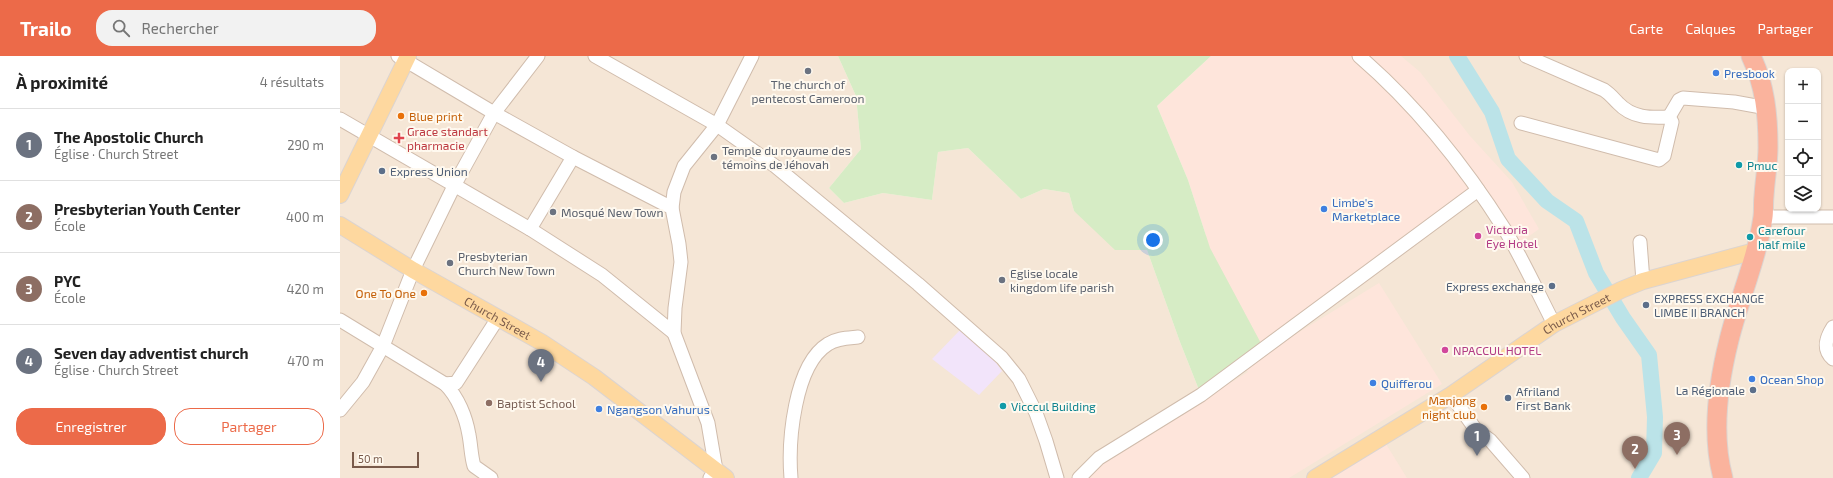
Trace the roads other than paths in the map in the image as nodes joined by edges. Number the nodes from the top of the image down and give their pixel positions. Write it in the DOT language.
graph roads {
  1 [pos="538,56"];
  2 [pos="595,56"];
  3 [pos="752,56"];
  4 [pos="1359,56"];
  5 [pos="1526,56"];
  6 [pos="1751,56"];
  7 [pos="404,57"];
  8 [pos="1767,108"];
  9 [pos="494,113"];
  10 [pos="1669,117"];
  11 [pos="340,119"];
  12 [pos="1521,123"];
  13 [pos="717,125"];
  14 [pos="369,135"];
  15 [pos="573,157"];
  16 [pos="455,184"];
  17 [pos="1478,190"];
  18 [pos="340,195"];
  19 [pos="672,208"];
  20 [pos="1763,217"];
  21 [pos="1833,217"];
  22 [pos="340,225"];
  23 [pos="530,229"];
  24 [pos="1640,242"];
  25 [pos="1755,251"];
  26 [pos="413,270"];
  27 [pos="1643,281"];
  28 [pos="498,318"];
  29 [pos="340,320"];
  30 [pos="1554,324"];
  31 [pos="1833,327"];
  32 [pos="674,333"];
  33 [pos="858,337"];
  34 [pos="383,346"];
  35 [pos="1833,359"];
  36 [pos="445,384"];
  37 [pos="1450,395"];
  38 [pos="340,410"];
  39 [pos="717,475"];
  40 [pos="491,478"];
  41 [pos="791,478"];
  42 [pos="1057,478"];
  43 [pos="1078,478"];
  44 [pos="1315,478"];
  45 [pos="1523,478"];
  46 [pos="1723,478"];
  1 -- 9 [label="street"];
  2 -- 13 [label="street"];
  3 -- 13 [label="street"];
  4 -- 17 [label="street"];
  5 -- 10 [label="street"];
  6 -- 8 [label="highway"];
  7 -- 9 [label="street"];
  7 -- 14 [label="main road"];
  8 -- 10 [label="street"];
  8 -- 20 [label="highway"];
  9 -- 15 [label="street"];
  9 -- 16 [label="street"];
  10 -- 12 [label="street"];
  11 -- 14 [label="street"];
  13 -- 19 [label="street"];
  13 -- 42 [label="street"];
  14 -- 16 [label="street"];
  14 -- 18 [label="main road"];
  15 -- 19 [label="street"];
  15 -- 23 [label="street"];
  16 -- 23 [label="street"];
  16 -- 26 [label="street"];
  17 -- 30 [label="street"];
  17 -- 43 [label="street"];
  19 -- 32 [label="street"];
  20 -- 21 [label="street"];
  20 -- 25 [label="highway"];
  22 -- 26 [label="main road, Church Street"];
  23 -- 32 [label="street"];
  24 -- 27 [label="street"];
  25 -- 27 [label="main road, Church Street"];
  25 -- 46 [label="highway"];
  26 -- 28 [label="main road, Church Street"];
  26 -- 34 [label="street"];
  27 -- 30 [label="main road, Church Street"];
  28 -- 36 [label="street"];
  28 -- 39 [label="main road, Church Street"];
  29 -- 34 [label="street"];
  30 -- 37 [label="main road, Church Street"];
  31 -- 35 [label="street"];
  32 -- 39 [label="street"];
  33 -- 41 [label="street"];
  34 -- 36 [label="street"];
  34 -- 38 [label="street"];
  36 -- 40 [label="street"];
  37 -- 44 [label="main road, Church Street"];
  37 -- 45 [label="street"];
}
